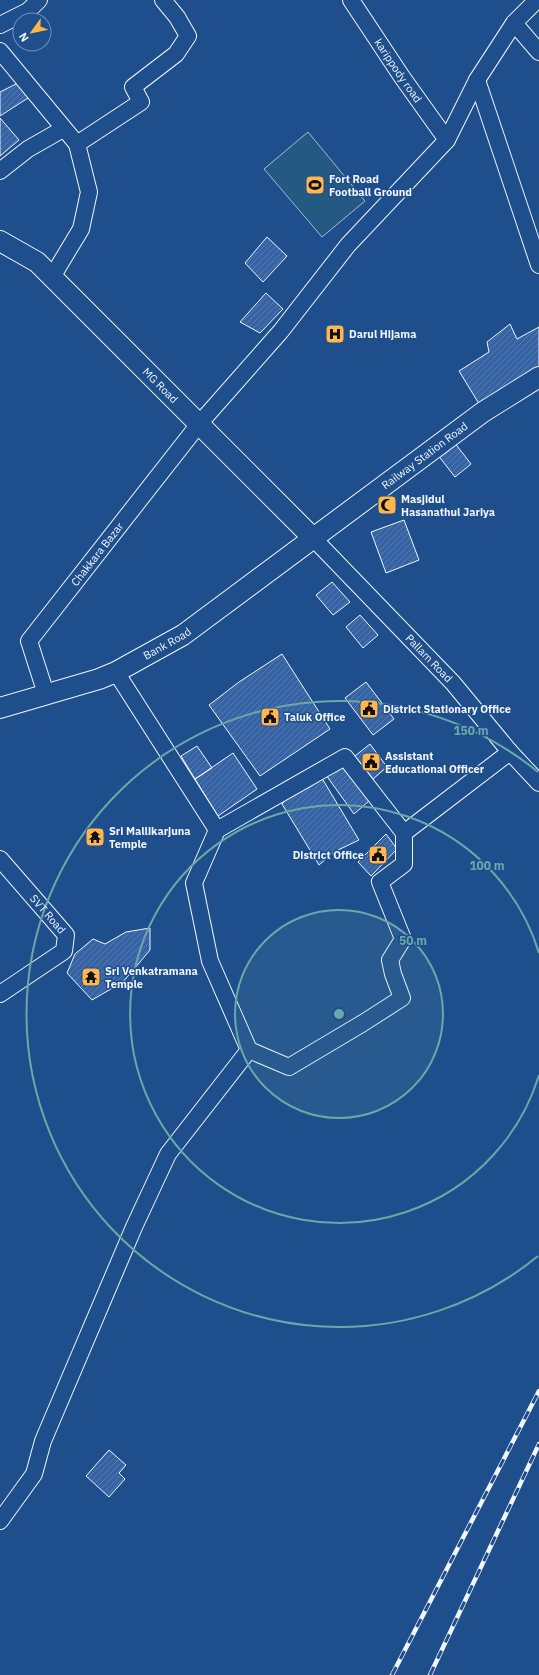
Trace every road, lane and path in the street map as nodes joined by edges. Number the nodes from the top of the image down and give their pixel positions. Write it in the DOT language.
graph roads {
  1 [pos="39,0"];
  2 [pos="163,0"];
  3 [pos="351,0"];
  4 [pos="537,0"];
  5 [pos="514,23"];
  6 [pos="0,25"];
  7 [pos="0,51"];
  8 [pos="539,52"];
  9 [pos="477,80"];
  10 [pos="63,128"];
  11 [pos="447,140"];
  12 [pos="77,144"];
  13 [pos="0,171"];
  14 [pos="0,241"];
  15 [pos="539,265"];
  16 [pos="52,277"];
  17 [pos="539,377"];
  18 [pos="199,424"];
  19 [pos="313,538"];
  20 [pos="116,672"];
  21 [pos="46,694"];
  22 [pos="0,708"];
  23 [pos="510,752"];
  24 [pos="539,783"];
  25 [pos="217,830"];
  26 [pos="404,833"];
  27 [pos="0,859"];
  28 [pos="0,994"];
  29 [pos="249,1050"];
  30 [pos="0,1521"];
  1 -- 6 [label="street"];
  2 -- 12 [label="street"];
  3 -- 11 [label="street, karippody road"];
  4 -- 5 [label="street"];
  5 -- 8 [label="street"];
  5 -- 9 [label="street"];
  7 -- 10 [label="street"];
  9 -- 11 [label="street"];
  9 -- 15 [label="street"];
  10 -- 12 [label="street"];
  10 -- 13 [label="street"];
  11 -- 18 [label="street"];
  12 -- 16 [label="street"];
  14 -- 16 [label="main road, MG Road"];
  16 -- 18 [label="main road, MG Road"];
  17 -- 19 [label="main road, Railway Station Road"];
  18 -- 19 [label="main road, MG Road"];
  18 -- 21 [label="street, Chakkara Bazar"];
  19 -- 20 [label="main road, Bank Road"];
  19 -- 23 [label="street, Pallam Road"];
  20 -- 21 [label="main road, Bank Road"];
  20 -- 25 [label="street"];
  21 -- 22 [label="main road, Bank Road"];
  23 -- 24 [label="street, Pallam Road"];
  23 -- 26 [label="street"];
  25 -- 26 [label="street"];
  25 -- 29 [label="street"];
  26 -- 29 [label="street"];
  27 -- 28 [label="street, SVT Road"];
  29 -- 30 [label="street"];
}
